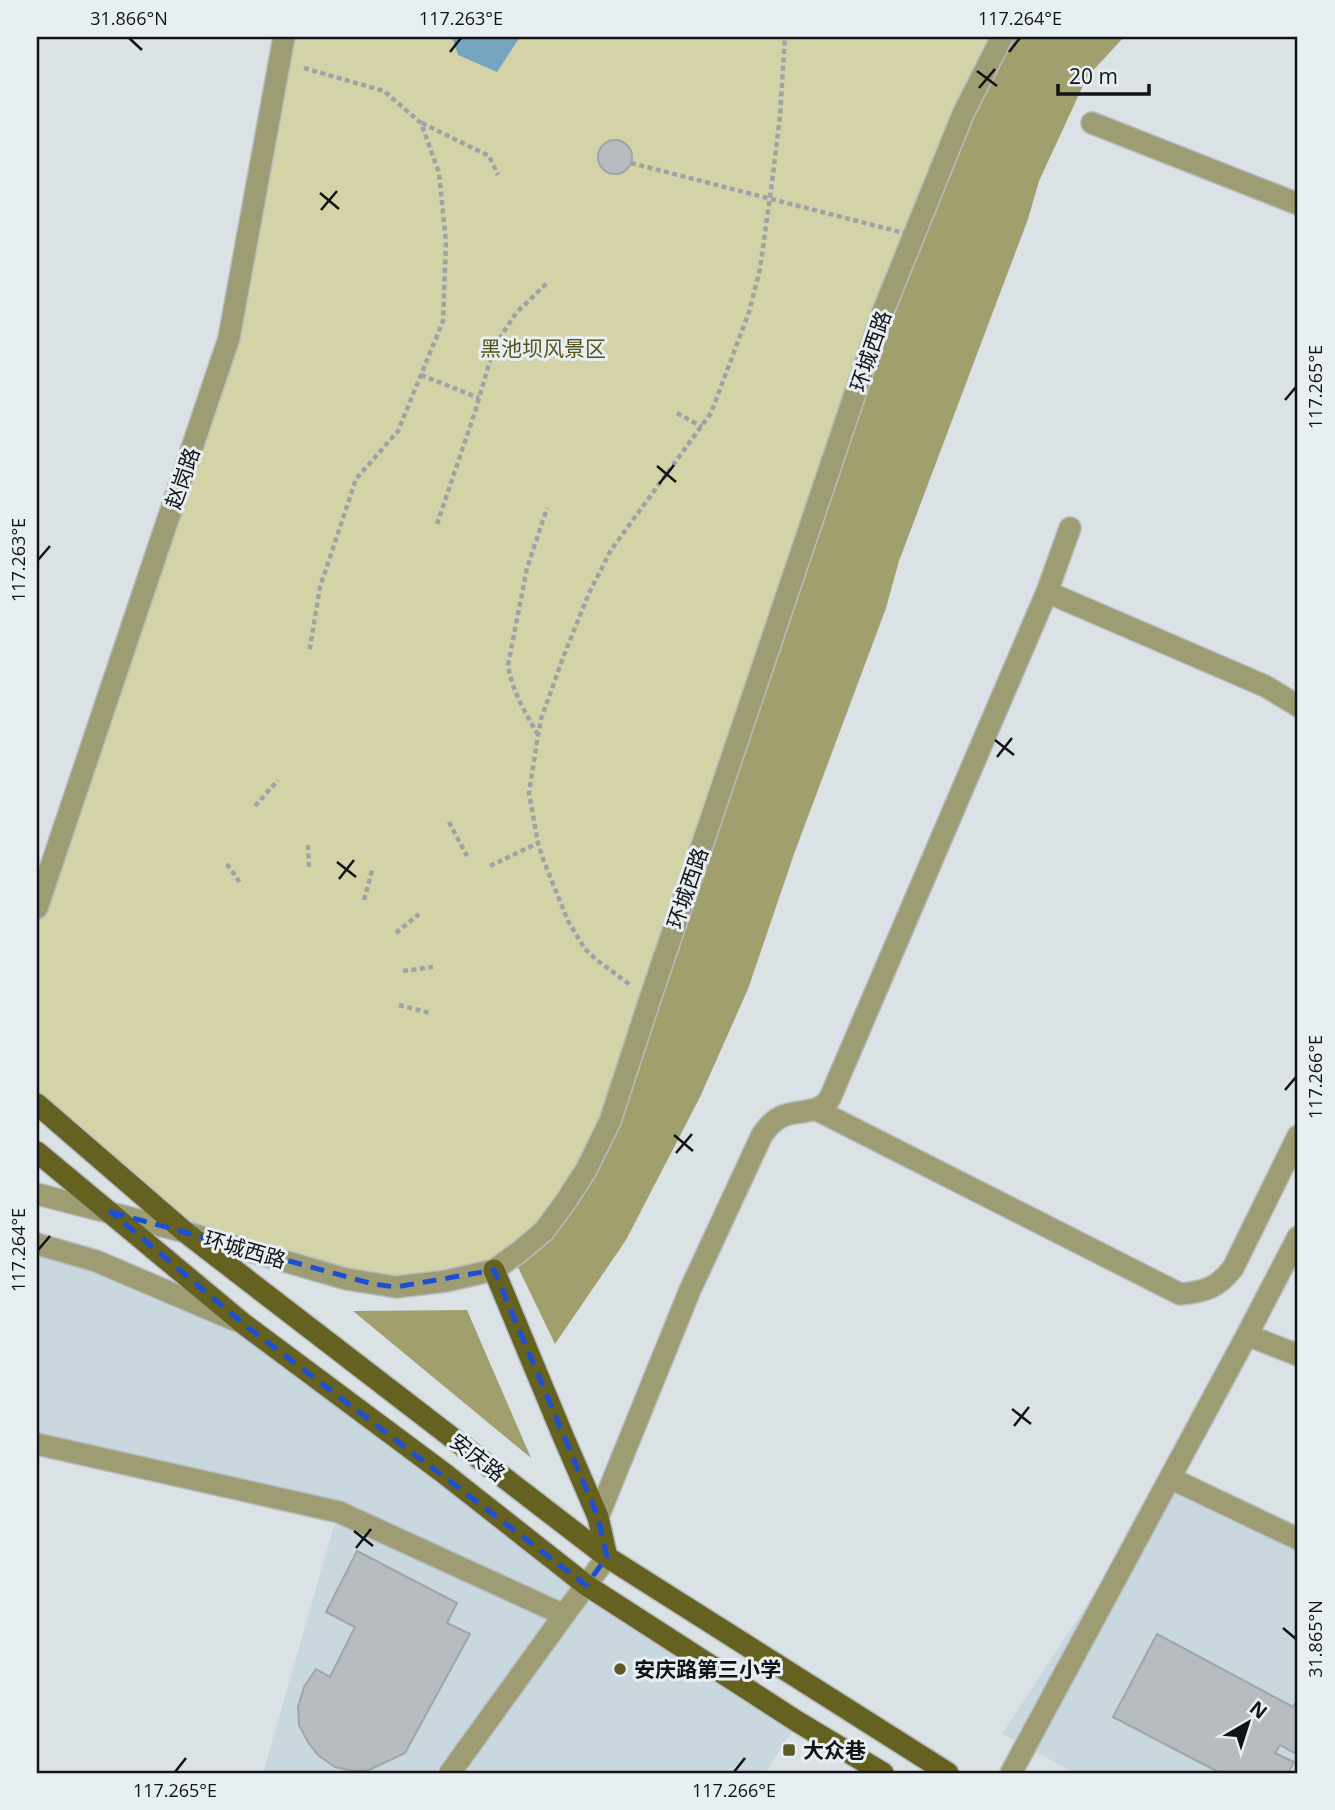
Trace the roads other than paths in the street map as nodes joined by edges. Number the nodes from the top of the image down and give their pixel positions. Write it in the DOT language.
graph roads {
  1 [pos="284,37"];
  2 [pos="1002,37"];
  3 [pos="1092,123"];
  4 [pos="1298,204"];
  5 [pos="1070,528"];
  6 [pos="1047,592"];
  7 [pos="1298,706"];
  8 [pos="37,908"];
  9 [pos="37,1104"];
  10 [pos="815,1109"];
  11 [pos="1298,1136"];
  12 [pos="37,1152"];
  13 [pos="37,1194"];
  14 [pos="111,1212"];
  15 [pos="185,1232"];
  16 [pos="1298,1237"];
  17 [pos="37,1244"];
  18 [pos="494,1270"];
  19 [pos="246,1325"];
  20 [pos="1247,1335"];
  21 [pos="1298,1355"];
  22 [pos="37,1444"];
  23 [pos="1170,1478"];
  24 [pos="598,1517"];
  25 [pos="1298,1539"];
  26 [pos="607,1556"];
  27 [pos="586,1585"];
  28 [pos="564,1615"];
  29 [pos="450,1773"];
  30 [pos="883,1773"];
  31 [pos="947,1773"];
  32 [pos="1011,1773"];
  1 -- 8 [label="street, 赵岗路"];
  2 -- 18 [label="street, 环城西路"];
  3 -- 4 [label="street"];
  5 -- 6 [label="street"];
  6 -- 7 [label="street"];
  6 -- 10 [label="street"];
  9 -- 15 [label="main road, 安庆路"];
  10 -- 11 [label="street"];
  10 -- 24 [label="street"];
  12 -- 14 [label="main road, 安庆路"];
  13 -- 14 [label="street, 环城西路"];
  14 -- 15 [label="street, 环城西路"];
  14 -- 19 [label="main road, 安庆路"];
  15 -- 18 [label="street, 环城西路"];
  15 -- 26 [label="main road, 安庆路"];
  16 -- 20 [label="street"];
  17 -- 19 [label="street"];
  18 -- 24 [label="main road"];
  19 -- 27 [label="main road, 安庆路"];
  20 -- 21 [label="street"];
  20 -- 23 [label="street"];
  22 -- 28 [label="street"];
  23 -- 25 [label="street"];
  23 -- 32 [label="street"];
  24 -- 26 [label="main road"];
  26 -- 27 [label="street"];
  26 -- 31 [label="main road, 安庆路"];
  27 -- 28 [label="street"];
  27 -- 30 [label="main road, 安庆路"];
  28 -- 29 [label="street"];
}
